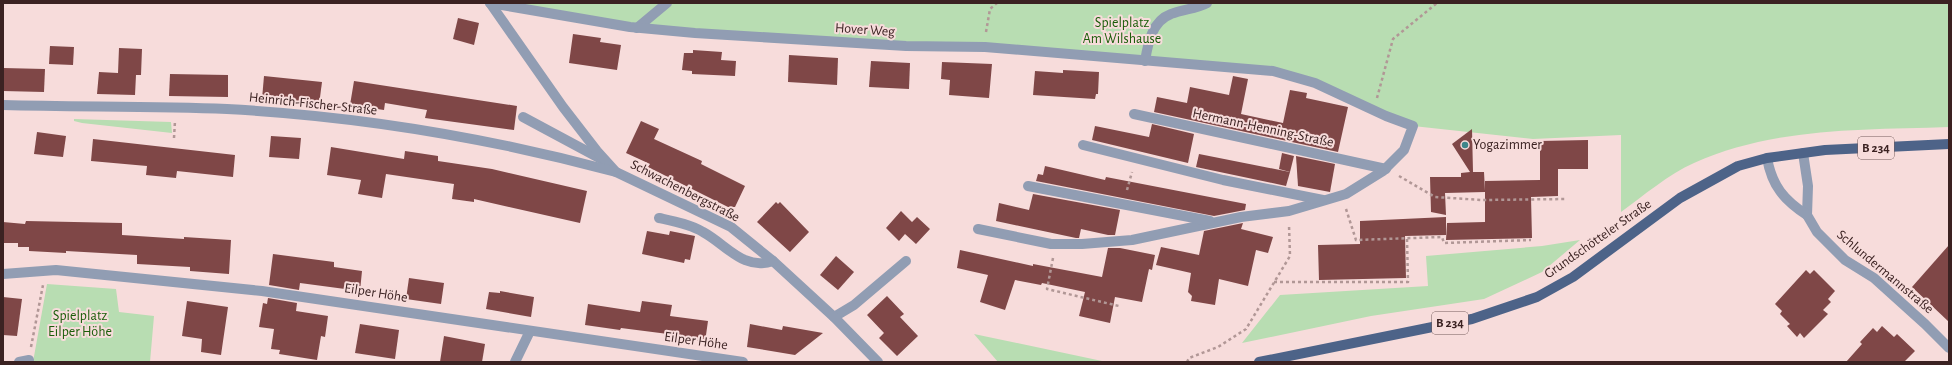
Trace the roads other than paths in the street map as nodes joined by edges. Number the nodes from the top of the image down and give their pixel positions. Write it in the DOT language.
graph roads {
  1 [pos="490,3"];
  2 [pos="667,3"];
  3 [pos="1207,3"];
  4 [pos="637,28"];
  5 [pos="1145,61"];
  6 [pos="3,105"];
  7 [pos="1134,114"];
  8 [pos="523,117"];
  9 [pos="1949,144"];
  10 [pos="1083,145"];
  11 [pos="1803,154"];
  12 [pos="1767,158"];
  13 [pos="606,162"];
  14 [pos="1386,169"];
  15 [pos="616,172"];
  16 [pos="1028,186"];
  17 [pos="1325,201"];
  18 [pos="1807,215"];
  19 [pos="659,218"];
  20 [pos="1216,222"];
  21 [pos="978,229"];
  22 [pos="773,261"];
  23 [pos="906,261"];
  24 [pos="3,274"];
  25 [pos="834,317"];
  26 [pos="530,331"];
  27 [pos="1949,348"];
  28 [pos="515,362"];
  29 [pos="743,362"];
  30 [pos="878,362"];
  31 [pos="1259,362"];
  1 -- 4 [label="street, Hover Weg"];
  1 -- 13 [label="street, Schwachenbergstraße"];
  2 -- 4 [label="street"];
  3 -- 5 [label="street"];
  4 -- 5 [label="street, Hover Weg"];
  5 -- 14 [label="street"];
  6 -- 15 [label="street, Heinrich-Fischer-Straße"];
  7 -- 14 [label="street, Hermann-Henning-Straße"];
  8 -- 13 [label="street"];
  9 -- 11 [label="main road, Grundschötteler Straße / B 234"];
  10 -- 17 [label="street"];
  11 -- 12 [label="main road, Grundschötteler Straße / B 234"];
  11 -- 18 [label="street"];
  12 -- 18 [label="street, Schlundermannstraße"];
  12 -- 31 [label="main road, Grundschötteler Straße / B 234"];
  13 -- 15 [label="street, Schwachenbergstraße"];
  14 -- 17 [label="street"];
  15 -- 22 [label="street, Schwachenbergstraße"];
  16 -- 20 [label="street"];
  17 -- 20 [label="street"];
  18 -- 27 [label="street, Schlundermannstraße"];
  19 -- 22 [label="street"];
  20 -- 21 [label="street"];
  22 -- 25 [label="street, Schwachenbergstraße"];
  23 -- 25 [label="street"];
  24 -- 26 [label="street, Eilper Höhe"];
  25 -- 30 [label="street, Schwachenbergstraße"];
  26 -- 28 [label="street"];
  26 -- 29 [label="street, Eilper Höhe"];
}
